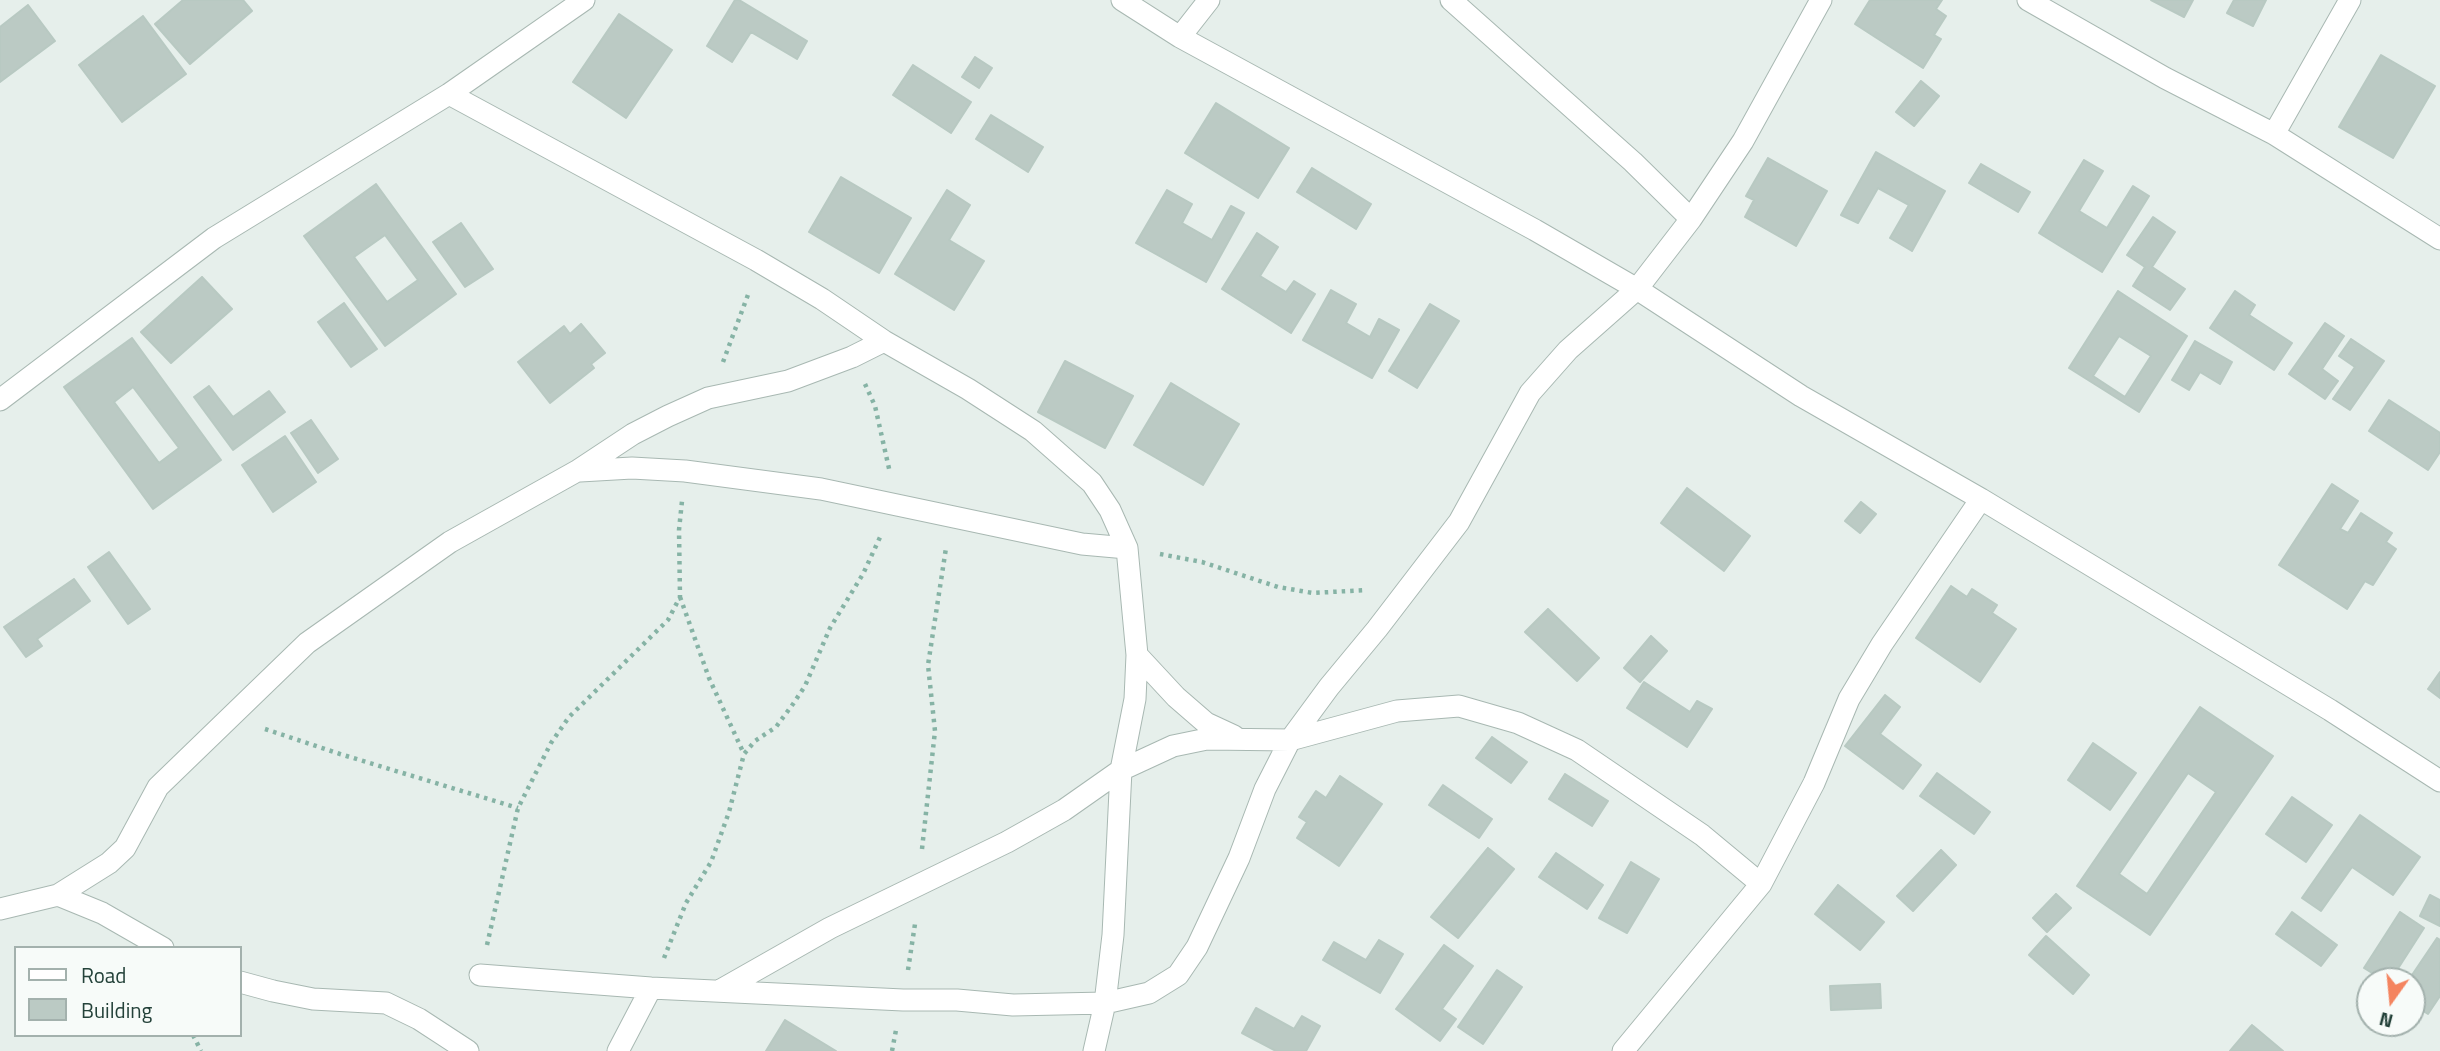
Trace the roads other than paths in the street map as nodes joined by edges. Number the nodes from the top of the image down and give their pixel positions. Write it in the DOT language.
graph roads {
  1 [pos="584,0"];
  2 [pos="1122,0"];
  3 [pos="1209,0"];
  4 [pos="1821,0"];
  5 [pos="2028,0"];
  6 [pos="2350,0"];
  7 [pos="1464,3"];
  8 [pos="1180,37"];
  9 [pos="449,94"];
  10 [pos="2274,134"];
  11 [pos="1691,219"];
  12 [pos="2440,239"];
  13 [pos="1637,289"];
  14 [pos="884,341"];
  15 [pos="0,400"];
  16 [pos="577,471"];
  17 [pos="1981,499"];
  18 [pos="1127,548"];
  19 [pos="1137,655"];
  20 [pos="1239,739"];
  21 [pos="1290,740"];
  22 [pos="1121,771"];
  23 [pos="2440,780"];
  24 [pos="1761,884"];
  25 [pos="58,895"];
  26 [pos="0,909"];
  27 [pos="160,946"];
  28 [pos="480,975"];
  29 [pos="242,983"];
  30 [pos="651,988"];
  31 [pos="719,991"];
  32 [pos="1105,1003"];
  33 [pos="468,1051"];
  34 [pos="618,1051"];
  35 [pos="1094,1051"];
  36 [pos="1623,1051"];
  1 -- 9 [label="street"];
  2 -- 8 [label="street"];
  3 -- 8 [label="street"];
  4 -- 11 [label="street"];
  5 -- 10 [label="street"];
  6 -- 10 [label="street"];
  7 -- 11 [label="street"];
  8 -- 13 [label="street"];
  9 -- 14 [label="street"];
  9 -- 15 [label="street"];
  10 -- 12 [label="street"];
  11 -- 13 [label="street"];
  13 -- 17 [label="street"];
  13 -- 21 [label="street"];
  14 -- 16 [label="street"];
  14 -- 18 [label="street"];
  16 -- 18 [label="street"];
  16 -- 25 [label="street"];
  17 -- 23 [label="street"];
  17 -- 24 [label="street"];
  18 -- 19 [label="street"];
  19 -- 20 [label="street"];
  19 -- 22 [label="street"];
  20 -- 21 [label="street"];
  20 -- 22 [label="street"];
  21 -- 24 [label="street"];
  21 -- 32 [label="street"];
  22 -- 31 [label="street"];
  22 -- 32 [label="street"];
  24 -- 36 [label="street"];
  25 -- 26 [label="street"];
  25 -- 27 [label="street"];
  28 -- 30 [label="street"];
  29 -- 33 [label="street"];
  30 -- 31 [label="street"];
  30 -- 34 [label="street"];
  31 -- 32 [label="street"];
  32 -- 35 [label="street"];
}
